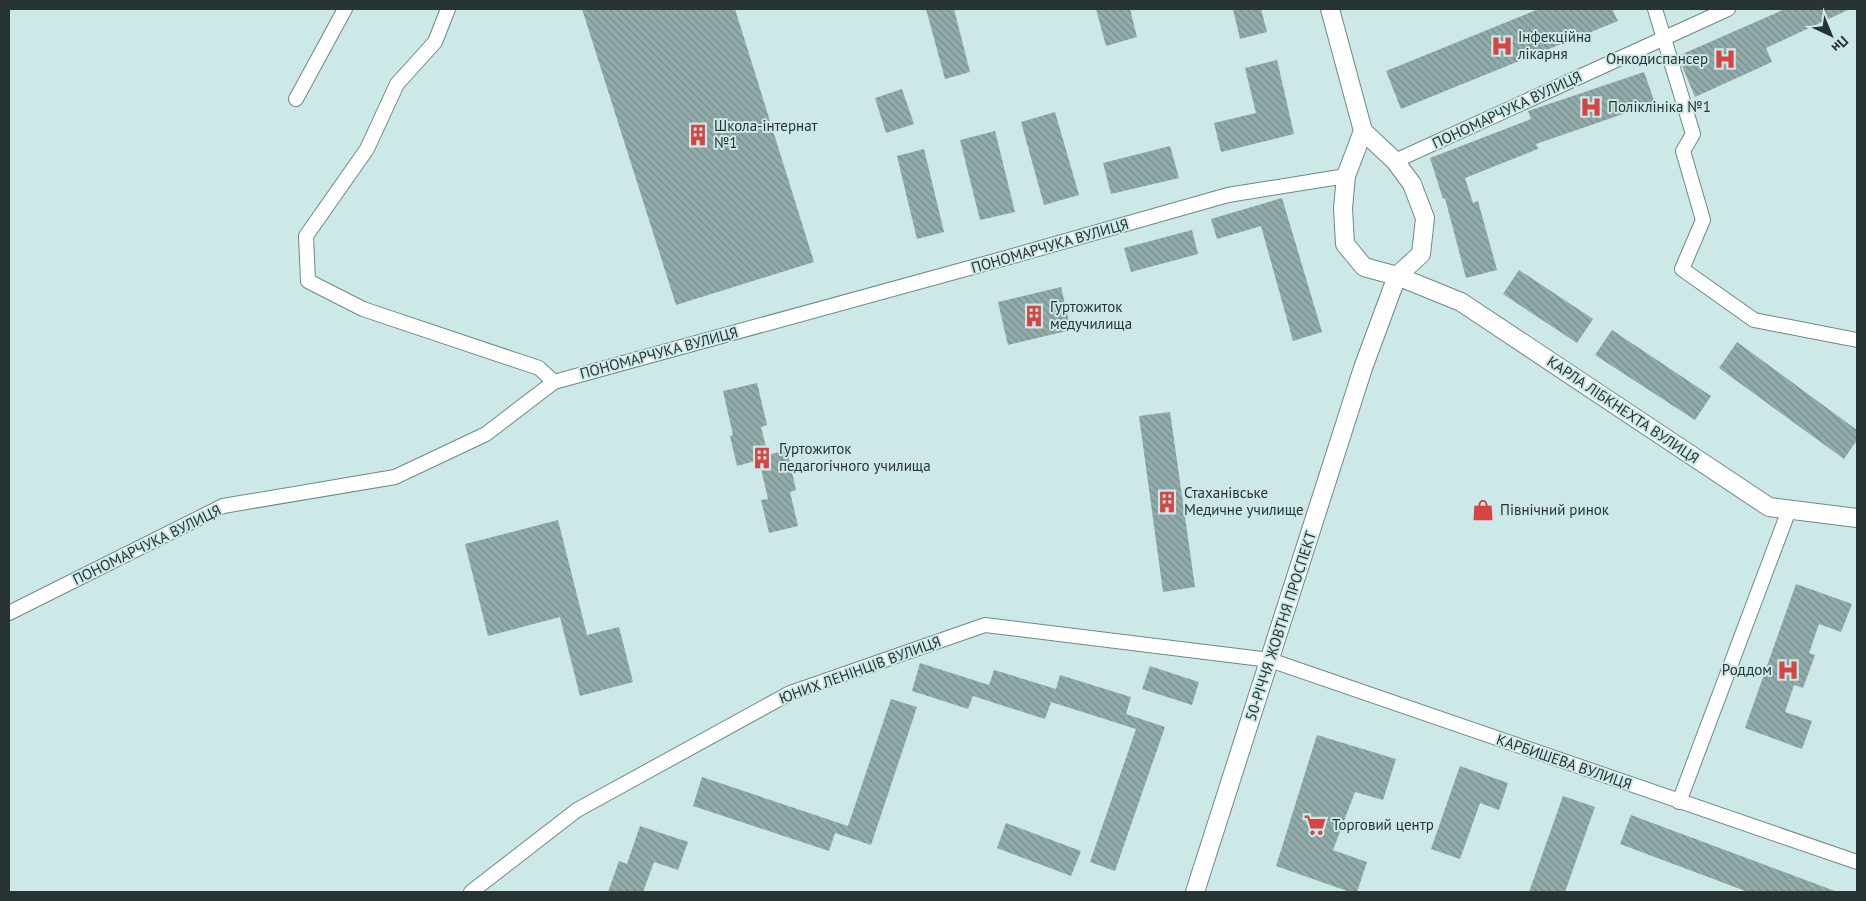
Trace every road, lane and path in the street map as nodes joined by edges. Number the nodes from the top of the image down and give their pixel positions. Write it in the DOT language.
graph roads {
  1 [pos="345,9"];
  2 [pos="448,9"];
  3 [pos="1330,9"];
  4 [pos="1656,9"];
  5 [pos="1728,9"];
  6 [pos="1664,38"];
  7 [pos="296,99"];
  8 [pos="1363,131"];
  9 [pos="1395,161"];
  10 [pos="1346,176"];
  11 [pos="1397,276"];
  12 [pos="1857,340"];
  13 [pos="554,382"];
  14 [pos="1789,510"];
  15 [pos="1857,518"];
  16 [pos="9,613"];
  17 [pos="1270,660"];
  18 [pos="1679,802"];
  19 [pos="1857,862"];
  20 [pos="471,892"];
  21 [pos="1195,892"];
  1 -- 7 [label="street"];
  2 -- 13 [label="street"];
  3 -- 8 [label="street"];
  4 -- 6 [label="street"];
  5 -- 6 [label="street, ПОНОМАРЧУКА ВУЛИЦЯ"];
  6 -- 9 [label="street, ПОНОМАРЧУКА ВУЛИЦЯ"];
  6 -- 12 [label="street"];
  8 -- 9 [label="street"];
  8 -- 10 [label="street, КАРЛА ЛІБКНЕХТА ВУЛИЦЯ"];
  9 -- 11 [label="street"];
  10 -- 11 [label="street, КАРЛА ЛІБКНЕХТА ВУЛИЦЯ"];
  10 -- 13 [label="street, ПОНОМАРЧУКА ВУЛИЦЯ"];
  11 -- 14 [label="street, КАРЛА ЛІБКНЕХТА ВУЛИЦЯ"];
  11 -- 17 [label="street, 50-РІЧЧЯ ЖОВТНЯ ПРОСПЕКТ"];
  13 -- 16 [label="street, ПОНОМАРЧУКА ВУЛИЦЯ"];
  14 -- 15 [label="street, КАРЛА ЛІБКНЕХТА ВУЛИЦЯ"];
  14 -- 18 [label="street"];
  17 -- 18 [label="street, КАРБИШЕВА ВУЛИЦЯ"];
  17 -- 20 [label="street, ЮНИХ ЛЕНІНЦІВ ВУЛИЦЯ"];
  17 -- 21 [label="street, 50-РІЧЧЯ ЖОВТНЯ ПРОСПЕКТ"];
  18 -- 19 [label="street, КАРБИШЕВА ВУЛИЦЯ"];
}
